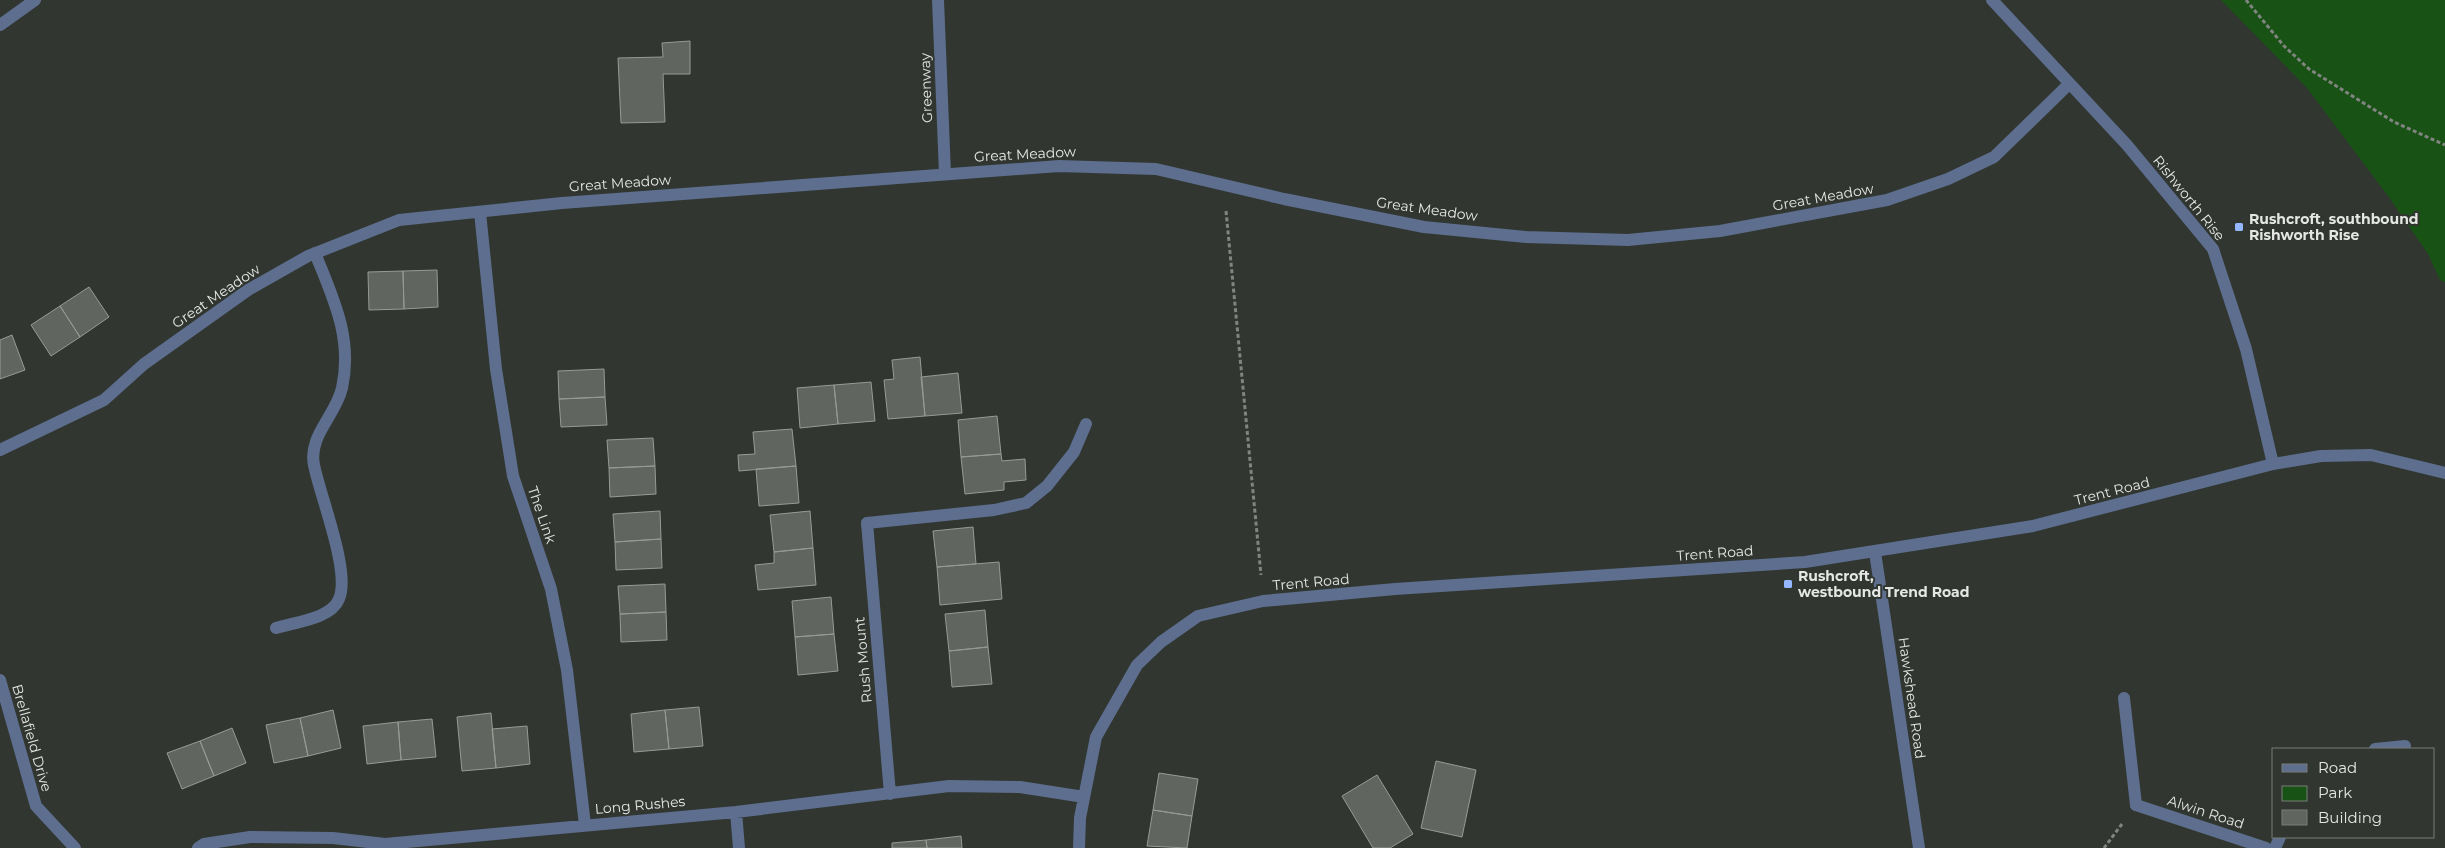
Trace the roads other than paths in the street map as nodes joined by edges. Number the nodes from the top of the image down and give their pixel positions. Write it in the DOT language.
graph roads {
  1 [pos="35,0"];
  2 [pos="938,0"];
  3 [pos="1992,0"];
  4 [pos="0,26"];
  5 [pos="2070,84"];
  6 [pos="944,174"];
  7 [pos="480,212"];
  8 [pos="314,253"];
  9 [pos="1086,424"];
  10 [pos="0,450"];
  11 [pos="2273,464"];
  12 [pos="2445,473"];
  13 [pos="1875,552"];
  14 [pos="276,628"];
  15 [pos="0,680"];
  16 [pos="2124,698"];
  17 [pos="2405,746"];
  18 [pos="2385,748"];
  19 [pos="890,794"];
  20 [pos="1084,797"];
  21 [pos="736,812"];
  22 [pos="585,825"];
  23 [pos="385,846"];
  24 [pos="75,848"];
  25 [pos="198,848"];
  26 [pos="738,848"];
  27 [pos="1079,848"];
  28 [pos="1919,848"];
  29 [pos="2266,848"];
  1 -- 4 [label="street"];
  2 -- 6 [label="street, Greenway"];
  3 -- 5 [label="street, Rishworth Rise"];
  5 -- 6 [label="street, Great Meadow"];
  5 -- 11 [label="street, Rishworth Rise"];
  6 -- 7 [label="street, Great Meadow"];
  7 -- 8 [label="street, Great Meadow"];
  7 -- 22 [label="street, The Link"];
  8 -- 10 [label="street, Great Meadow"];
  8 -- 14 [label="street"];
  9 -- 19 [label="street, Rush Mount"];
  11 -- 12 [label="street, Trent Road"];
  11 -- 13 [label="street, Trent Road"];
  13 -- 20 [label="street, Trent Road"];
  13 -- 28 [label="street, Hawkshead Road"];
  15 -- 24 [label="street, Brellafield Drive"];
  16 -- 29 [label="street, Alwin Road"];
  17 -- 18 [label="street"];
  19 -- 20 [label="street, Long Rushes"];
  19 -- 21 [label="street, Long Rushes"];
  20 -- 27 [label="street, Trent Road"];
  21 -- 22 [label="street, Long Rushes"];
  21 -- 26 [label="street"];
  22 -- 23 [label="street, Long Rushes"];
  23 -- 25 [label="street, Long Rushes"];
}
